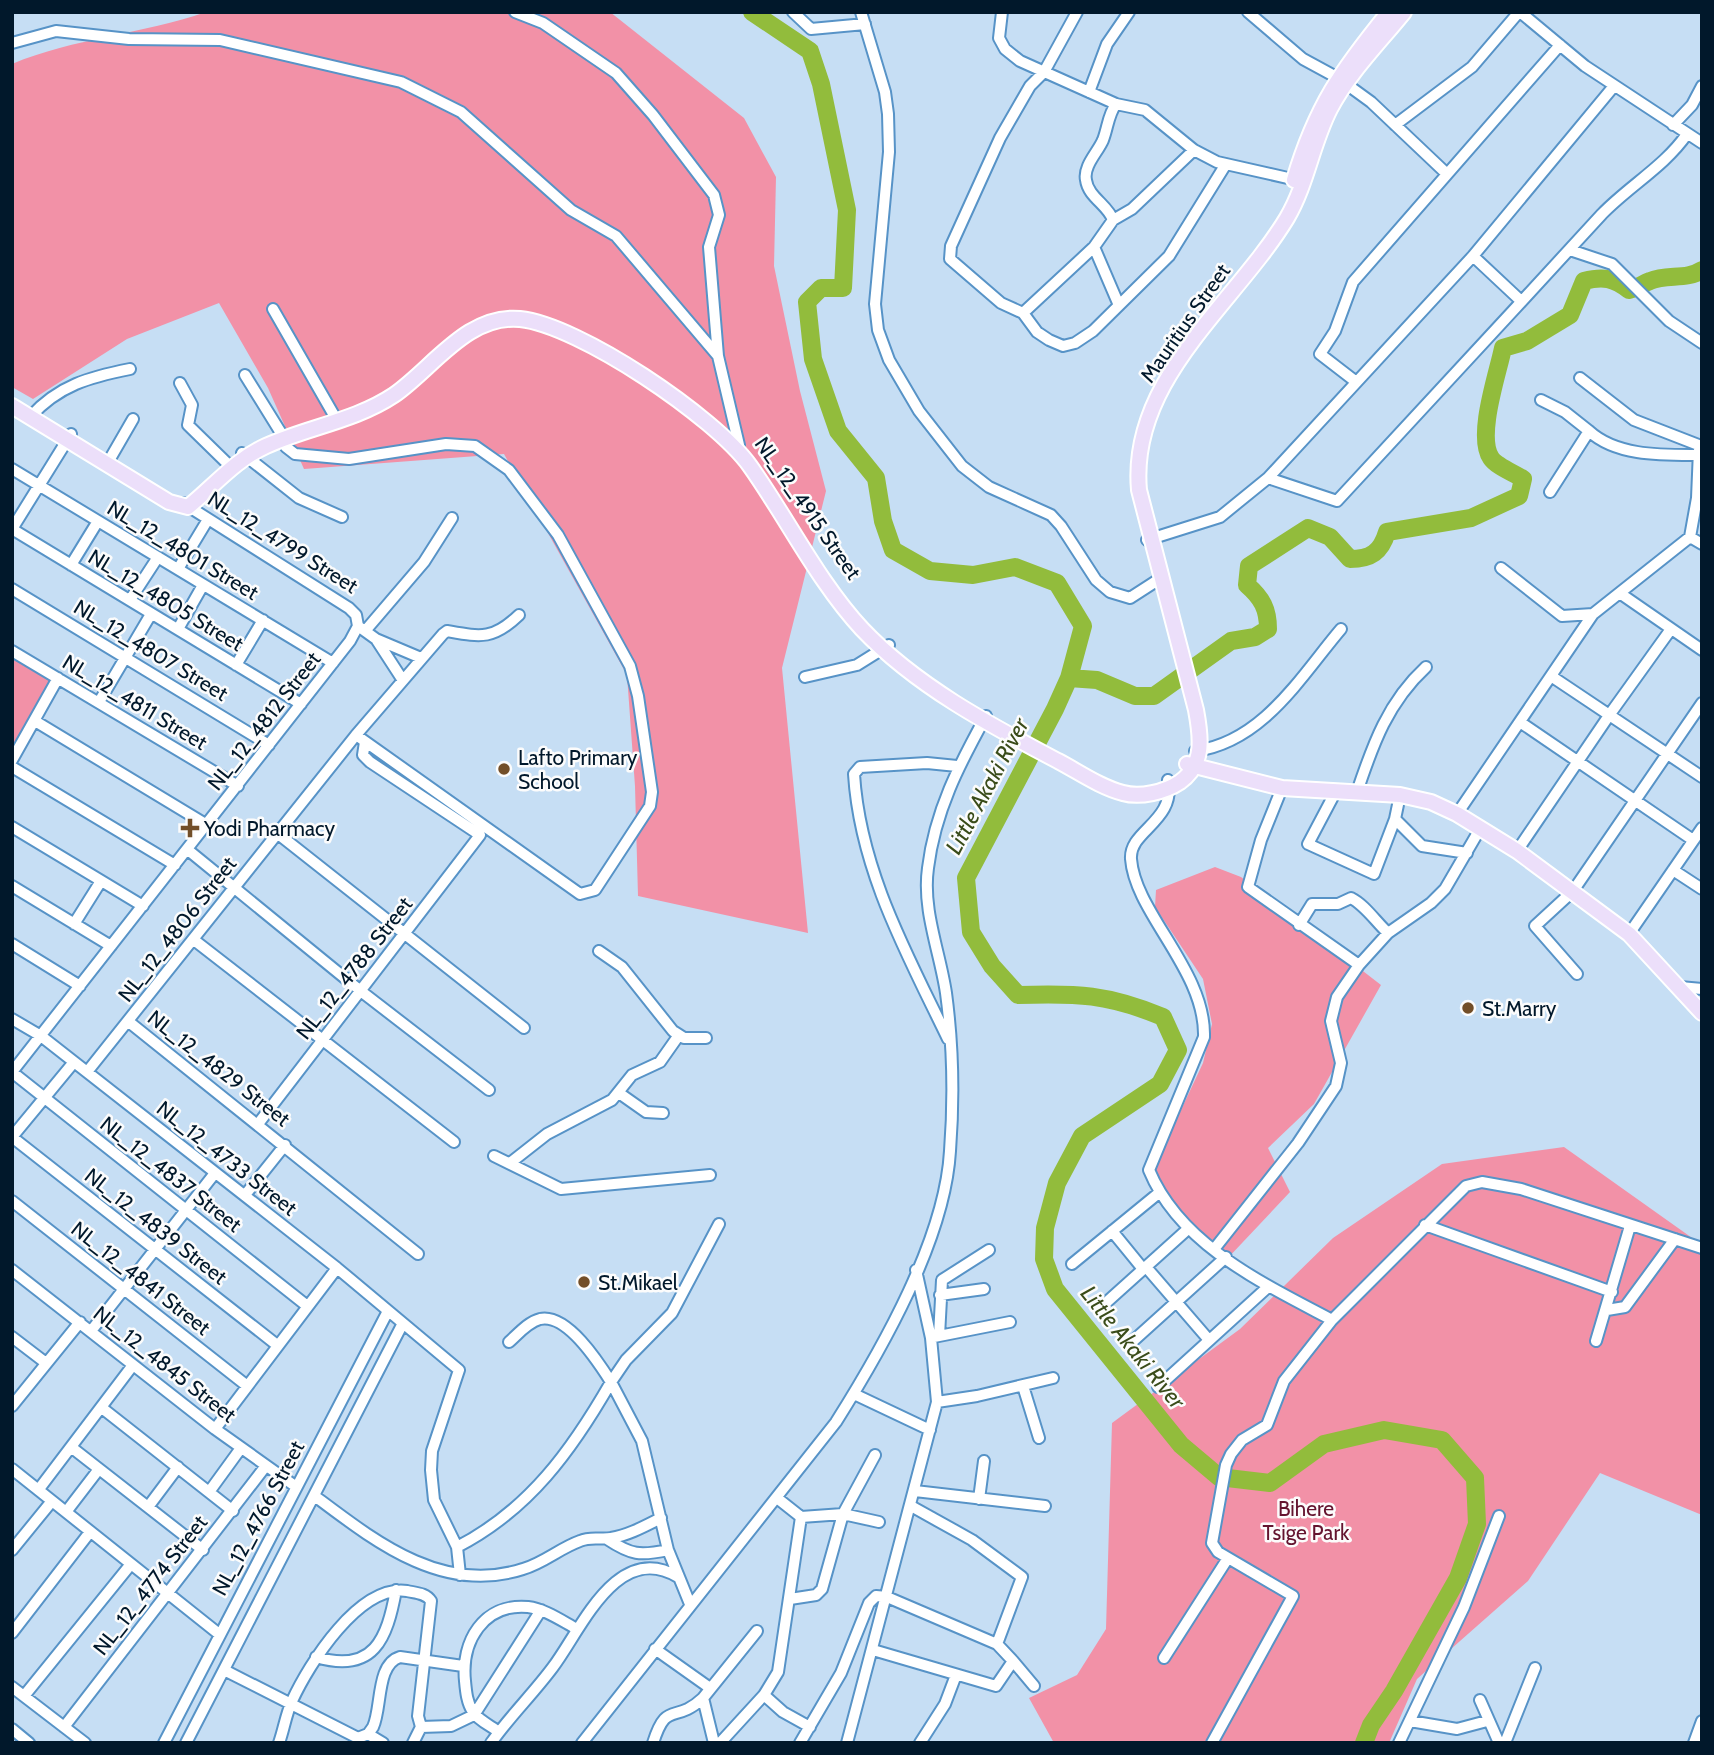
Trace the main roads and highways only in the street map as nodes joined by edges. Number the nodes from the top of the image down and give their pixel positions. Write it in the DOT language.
graph roads {
  1 [pos="1389,12"];
  2 [pos="1404,12"];
  3 [pos="1342,81"];
  4 [pos="12,398"];
  5 [pos="12,406"];
  6 [pos="33,414"];
  7 [pos="282,436"];
  8 [pos="184,503"];
  9 [pos="886,647"];
  10 [pos="1193,758"];
  11 [pos="1702,1013"];
  1 -- 3 [label="main road, Mauritius Street"];
  2 -- 3 [label="main road, Mauritius Street"];
  3 -- 10 [label="main road, Mauritius Street"];
  4 -- 6 [label="main road, NL_12_4799 Street"];
  5 -- 6 [label="main road, NL_12_4799 Street"];
  6 -- 8 [label="main road, NL_12_4799 Street"];
  7 -- 8 [label="main road, NL_12_4915 Street"];
  7 -- 9 [label="main road, NL_12_4915 Street"];
  7 -- 9 [label="main road, NL_12_4915 Street"];
  9 -- 10 [label="main road, NL_12_4915 Street"];
  10 -- 11 [label="main road"];
}
